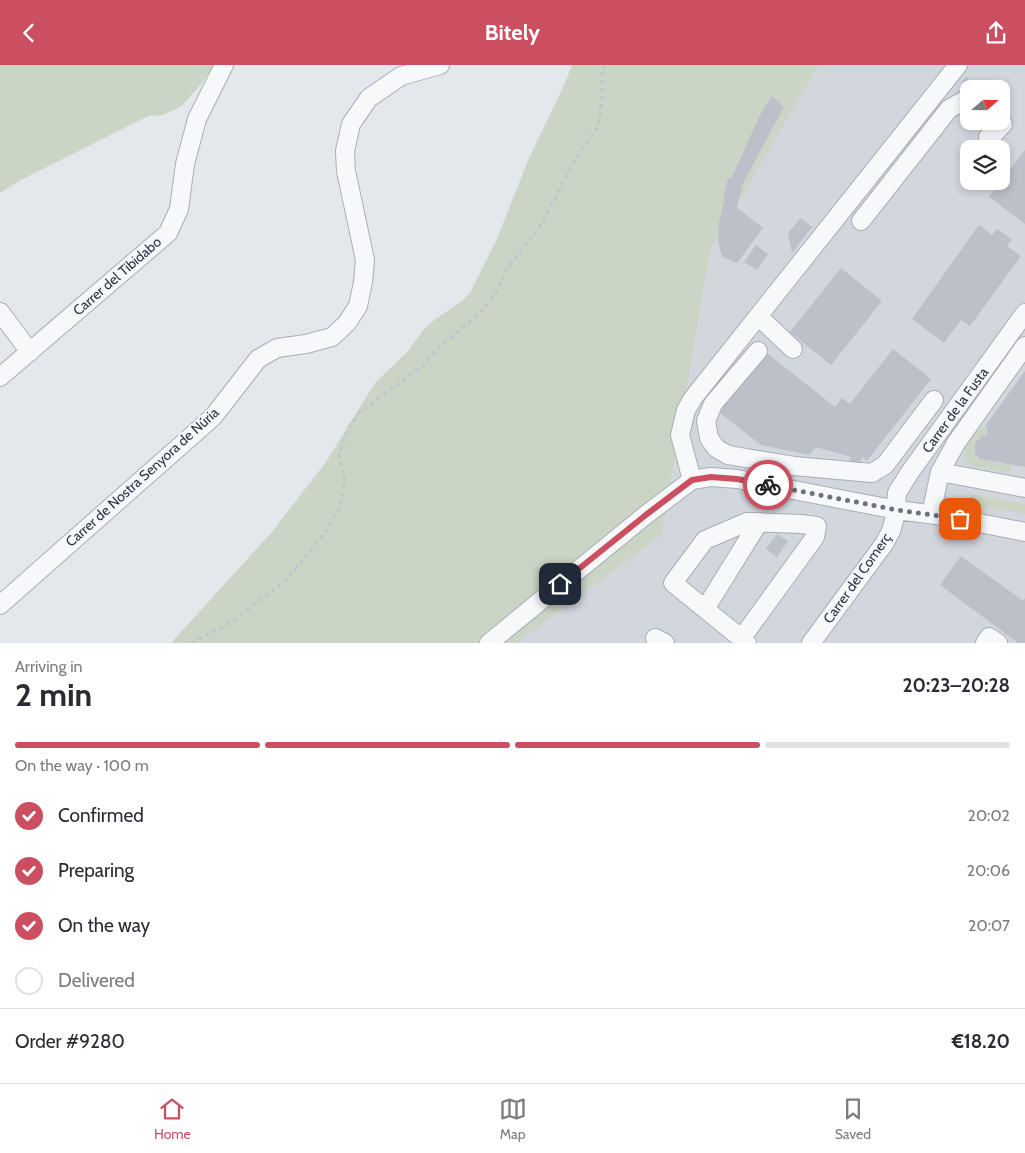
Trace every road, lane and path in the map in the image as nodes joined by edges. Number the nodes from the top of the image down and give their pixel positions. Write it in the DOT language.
graph roads {
  1 [pos="224,65"];
  2 [pos="440,65"];
  3 [pos="605,65"];
  4 [pos="958,65"];
  5 [pos="960,103"];
  6 [pos="998,130"];
  7 [pos="988,137"];
  8 [pos="899,139"];
  9 [pos="915,152"];
  10 [pos="861,221"];
  11 [pos="0,312"];
  12 [pos="1025,313"];
  13 [pos="758,316"];
  14 [pos="1025,346"];
  15 [pos="793,349"];
  16 [pos="758,351"];
  17 [pos="30,352"];
  18 [pos="0,377"];
  19 [pos="934,400"];
  20 [pos="794,466"];
  21 [pos="940,472"];
  22 [pos="692,480"];
  23 [pos="1025,488"];
  24 [pos="791,489"];
  25 [pos="897,510"];
  26 [pos="931,514"];
  27 [pos="759,522"];
  28 [pos="1025,532"];
  29 [pos="0,605"];
  30 [pos="705,609"];
  31 [pos="744,641"];
  32 [pos="191,643"];
  33 [pos="489,643"];
  34 [pos="811,643"];
  35 [pos="984,643"];
  36 [pos="998,643"];
  1 -- 17 [label="street, Carrer del Tibidabo"];
  2 -- 29 [label="street, Carrer de Nostra Senyora de Núria"];
  3 -- 32 [label="path"];
  4 -- 8 [label="street"];
  5 -- 9 [label="street"];
  6 -- 7 [label="street"];
  8 -- 9 [label="street"];
  8 -- 13 [label="street"];
  9 -- 10 [label="street"];
  11 -- 17 [label="street"];
  12 -- 25 [label="street, Carrer de la Fusta"];
  13 -- 15 [label="street"];
  13 -- 22 [label="street"];
  14 -- 21 [label="street"];
  16 -- 20 [label="street"];
  17 -- 18 [label="street, Carrer del Tibidabo"];
  19 -- 20 [label="street"];
  20 -- 24 [label="street"];
  21 -- 23 [label="street"];
  21 -- 26 [label="street"];
  22 -- 24 [label="street"];
  22 -- 33 [label="street"];
  24 -- 25 [label="street"];
  25 -- 26 [label="street"];
  25 -- 34 [label="street, Carrer del Comerç"];
  26 -- 28 [label="street"];
  27 -- 30 [label="street"];
  27 -- 30 [label="street"];
  27 -- 31 [label="street"];
  30 -- 31 [label="street"];
  35 -- 36 [label="street"];
}
